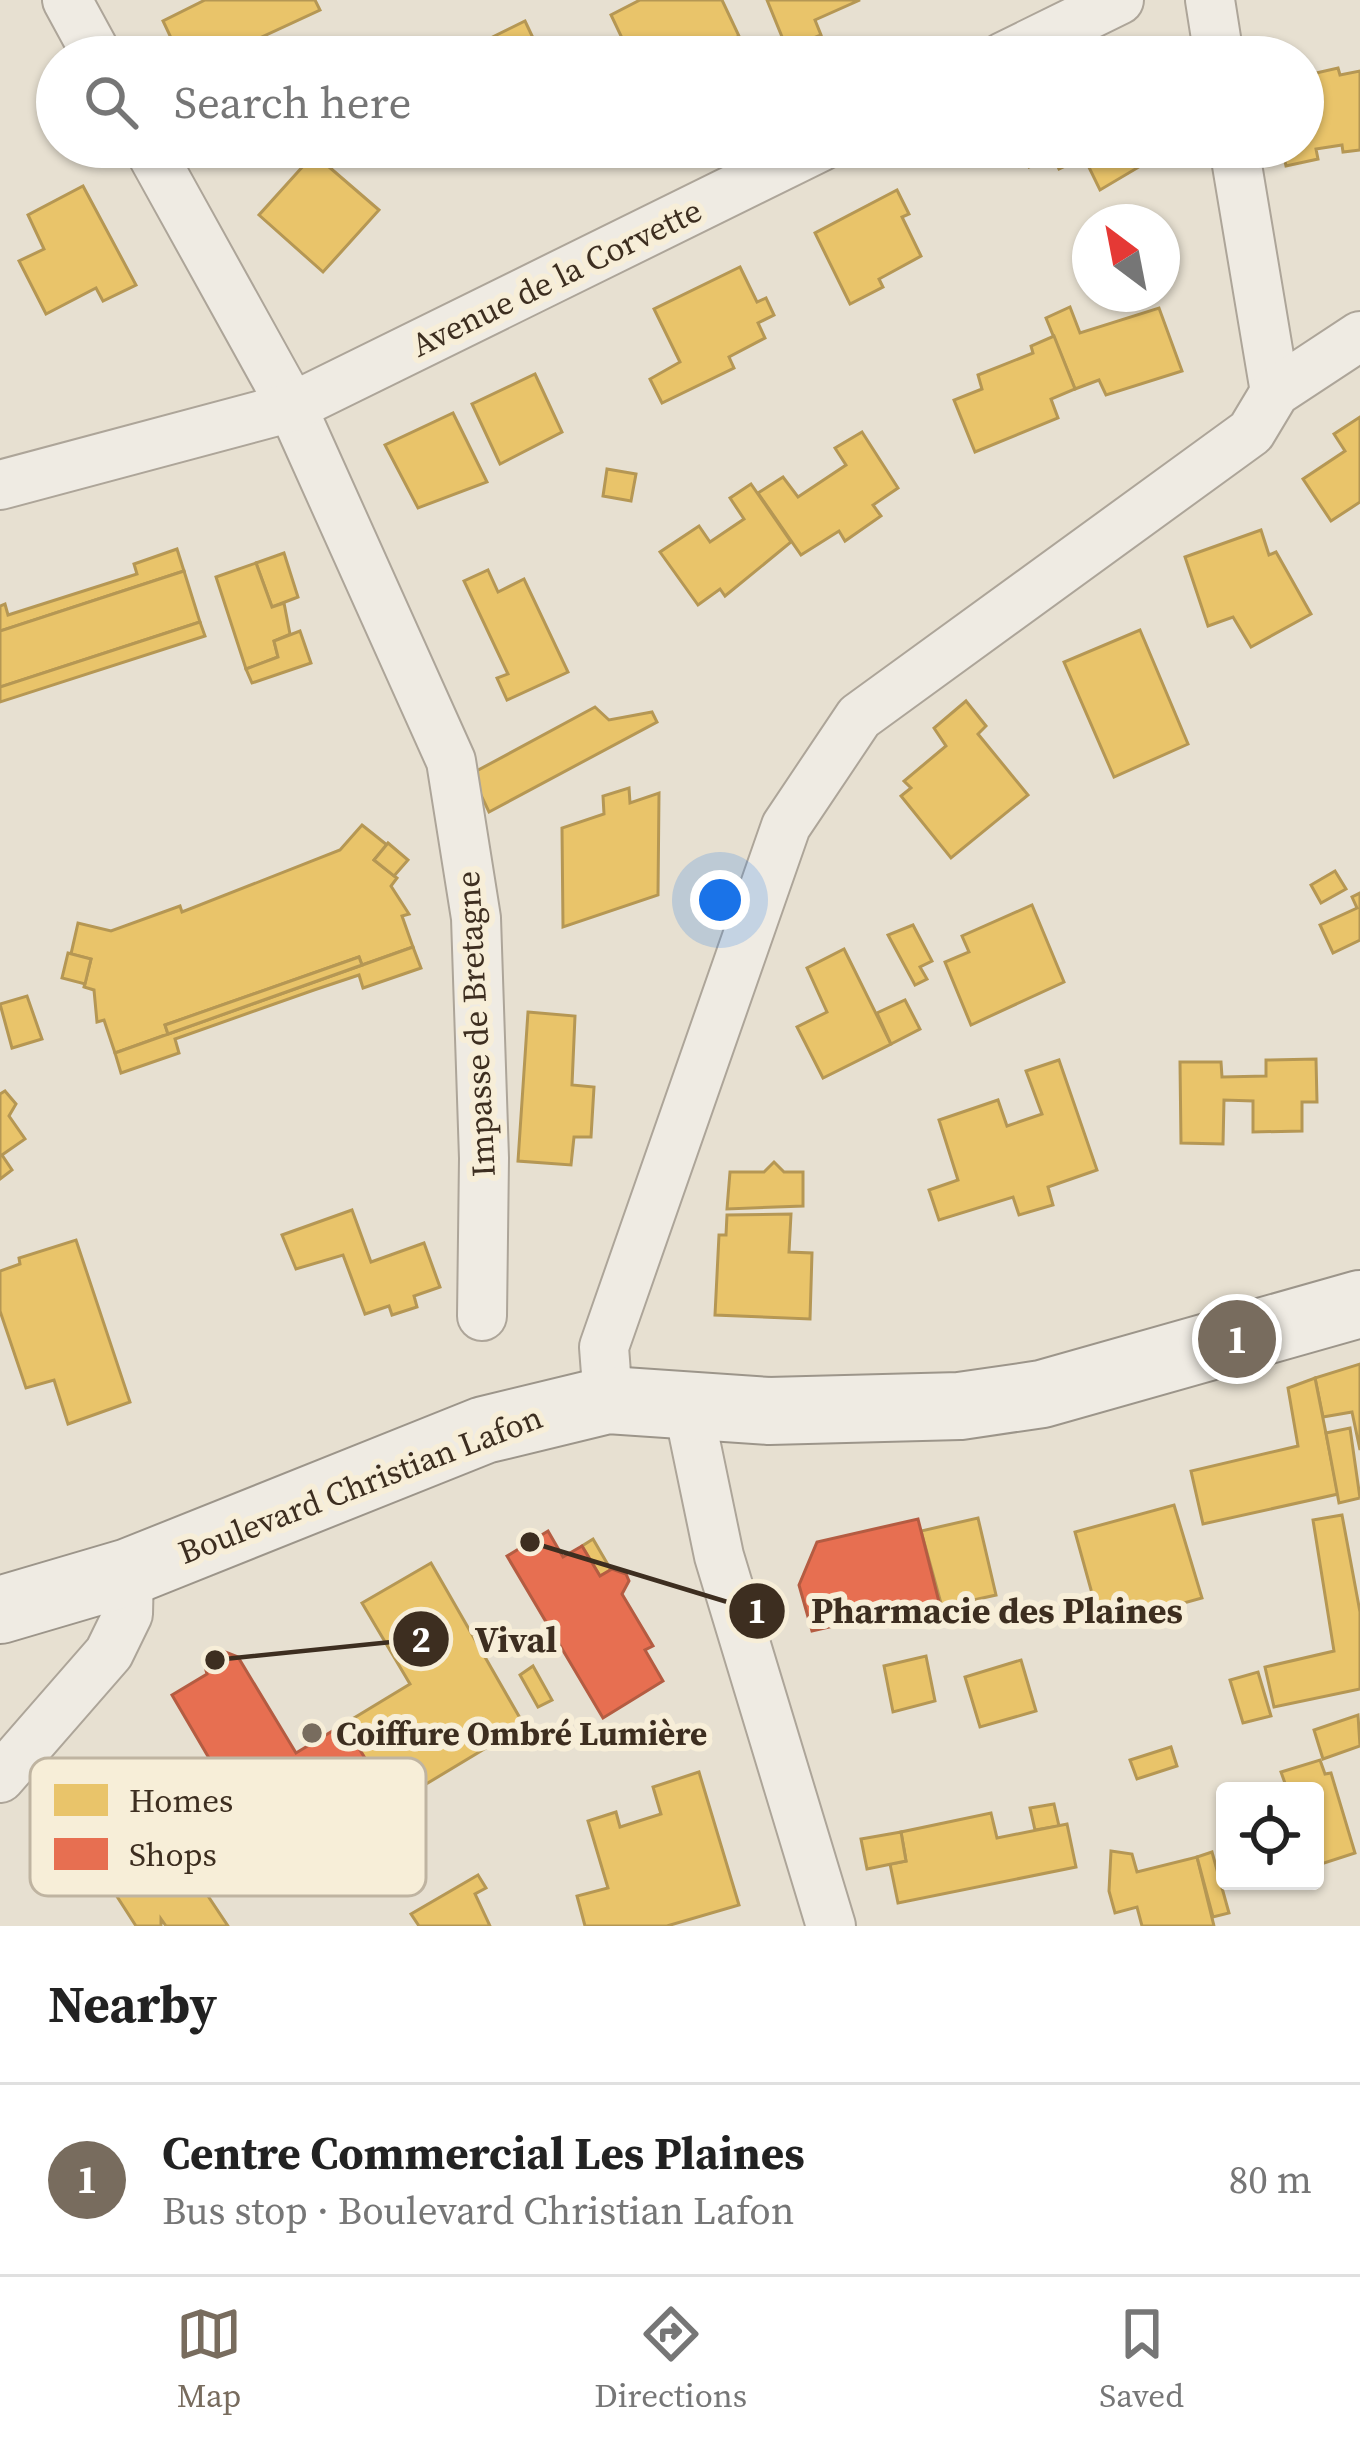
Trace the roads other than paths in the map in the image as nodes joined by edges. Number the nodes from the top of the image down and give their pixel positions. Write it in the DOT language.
graph roads {
  1 [pos="67,0"];
  2 [pos="1119,0"];
  3 [pos="1210,0"];
  4 [pos="87,36"];
  5 [pos="1046,36"];
  6 [pos="1216,36"];
  7 [pos="160,168"];
  8 [pos="777,168"];
  9 [pos="1238,168"];
  10 [pos="1360,337"];
  11 [pos="1275,392"];
  12 [pos="292,407"];
  13 [pos="0,484"];
  14 [pos="1360,1304"];
  15 [pos="482,1316"];
  16 [pos="608,1400"];
  17 [pos="687,1402"];
  18 [pos="129,1572"];
  19 [pos="0,1610"];
  20 [pos="0,1778"];
  21 [pos="831,1926"];
  1 -- 4 [label="street"];
  2 -- 5 [label="street"];
  3 -- 6 [label="street"];
  7 -- 12 [label="street, Impasse de Bretagne"];
  8 -- 12 [label="street, Avenue de la Corvette"];
  9 -- 11 [label="street"];
  10 -- 11 [label="street"];
  11 -- 16 [label="street"];
  12 -- 13 [label="street, Avenue de la Corvette"];
  12 -- 15 [label="street, Impasse de Bretagne"];
  14 -- 17 [label="street, Boulevard Christian Lafon"];
  16 -- 17 [label="street, Boulevard Christian Lafon"];
  16 -- 18 [label="street, Boulevard Christian Lafon"];
  17 -- 21 [label="street"];
  18 -- 19 [label="street, Boulevard Christian Lafon"];
  18 -- 20 [label="street"];
}
